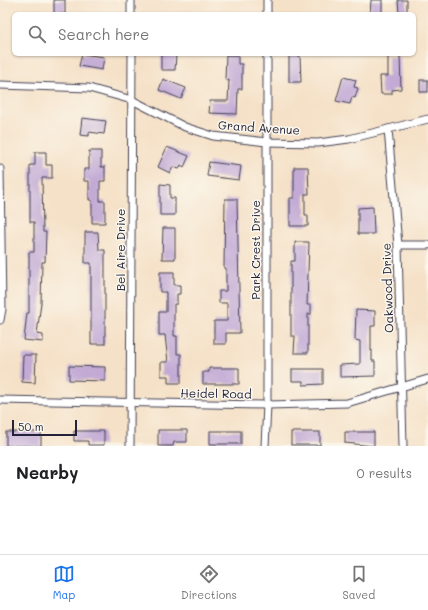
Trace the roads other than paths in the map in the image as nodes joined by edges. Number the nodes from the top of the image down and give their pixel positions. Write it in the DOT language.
graph roads {
  1 [pos="131,0"];
  2 [pos="267,0"];
  3 [pos="131,12"];
  4 [pos="267,12"];
  5 [pos="132,56"];
  6 [pos="267,56"];
  7 [pos="0,85"];
  8 [pos="132,100"];
  9 [pos="428,119"];
  10 [pos="388,129"];
  11 [pos="267,142"];
  12 [pos="0,169"];
  13 [pos="1,217"];
  14 [pos="398,245"];
  15 [pos="428,245"];
  16 [pos="0,320"];
  17 [pos="428,379"];
  18 [pos="403,386"];
  19 [pos="0,400"];
  20 [pos="131,404"];
  21 [pos="267,405"];
  22 [pos="130,446"];
  23 [pos="265,446"];
  24 [pos="403,446"];
  1 -- 3 [label="street"];
  2 -- 4 [label="street"];
  5 -- 8 [label="street, Bel Aire Drive"];
  6 -- 11 [label="street, Park Crest Drive"];
  7 -- 8 [label="street, Grand Avenue"];
  8 -- 11 [label="street, Grand Avenue"];
  8 -- 20 [label="street, Bel Aire Drive"];
  9 -- 10 [label="street, Grand Avenue"];
  10 -- 11 [label="street, Grand Avenue"];
  10 -- 14 [label="street, Oakwood Drive"];
  11 -- 21 [label="street, Park Crest Drive"];
  12 -- 13 [label="street"];
  13 -- 16 [label="street"];
  14 -- 15 [label="street"];
  14 -- 18 [label="street, Oakwood Drive"];
  17 -- 18 [label="street, Heidel Road"];
  18 -- 21 [label="street, Heidel Road"];
  18 -- 24 [label="street, Oakwood Drive"];
  19 -- 20 [label="street, Heidel Road"];
  20 -- 21 [label="street, Heidel Road"];
  20 -- 22 [label="street, Bel Aire Drive"];
  21 -- 23 [label="street, Park Crest Drive"];
}
